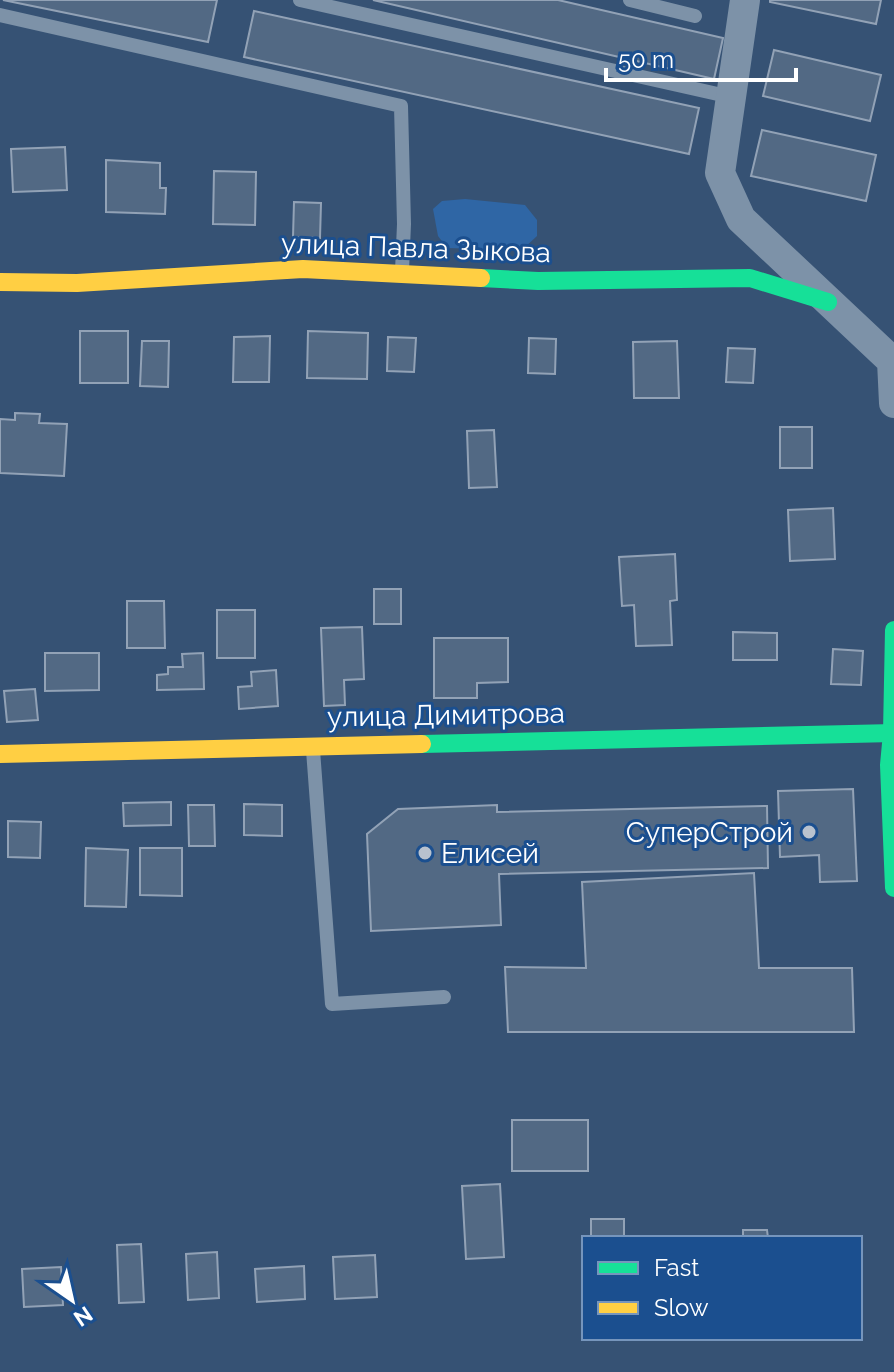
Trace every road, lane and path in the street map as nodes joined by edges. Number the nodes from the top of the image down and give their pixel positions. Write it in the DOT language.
graph roads {
  1 [pos="300,0"];
  2 [pos="630,0"];
  3 [pos="745,0"];
  4 [pos="0,15"];
  5 [pos="695,16"];
  6 [pos="731,97"];
  7 [pos="402,274"];
  8 [pos="0,282"];
  9 [pos="828,302"];
  10 [pos="894,403"];
  11 [pos="894,630"];
  12 [pos="893,733"];
  13 [pos="313,746"];
  14 [pos="0,754"];
  15 [pos="894,888"];
  16 [pos="444,997"];
  1 -- 6 [label="lane"];
  2 -- 5 [label="lane"];
  3 -- 6 [label="street"];
  4 -- 7 [label="lane"];
  6 -- 9 [label="street"];
  7 -- 8 [label="street, улица Павла Зыкова"];
  7 -- 9 [label="street, улица Павла Зыкова"];
  9 -- 10 [label="street"];
  11 -- 12 [label="street"];
  12 -- 13 [label="street, улица Димитрова"];
  12 -- 15 [label="street"];
  13 -- 14 [label="street, улица Димитрова"];
  13 -- 16 [label="lane"];
}
